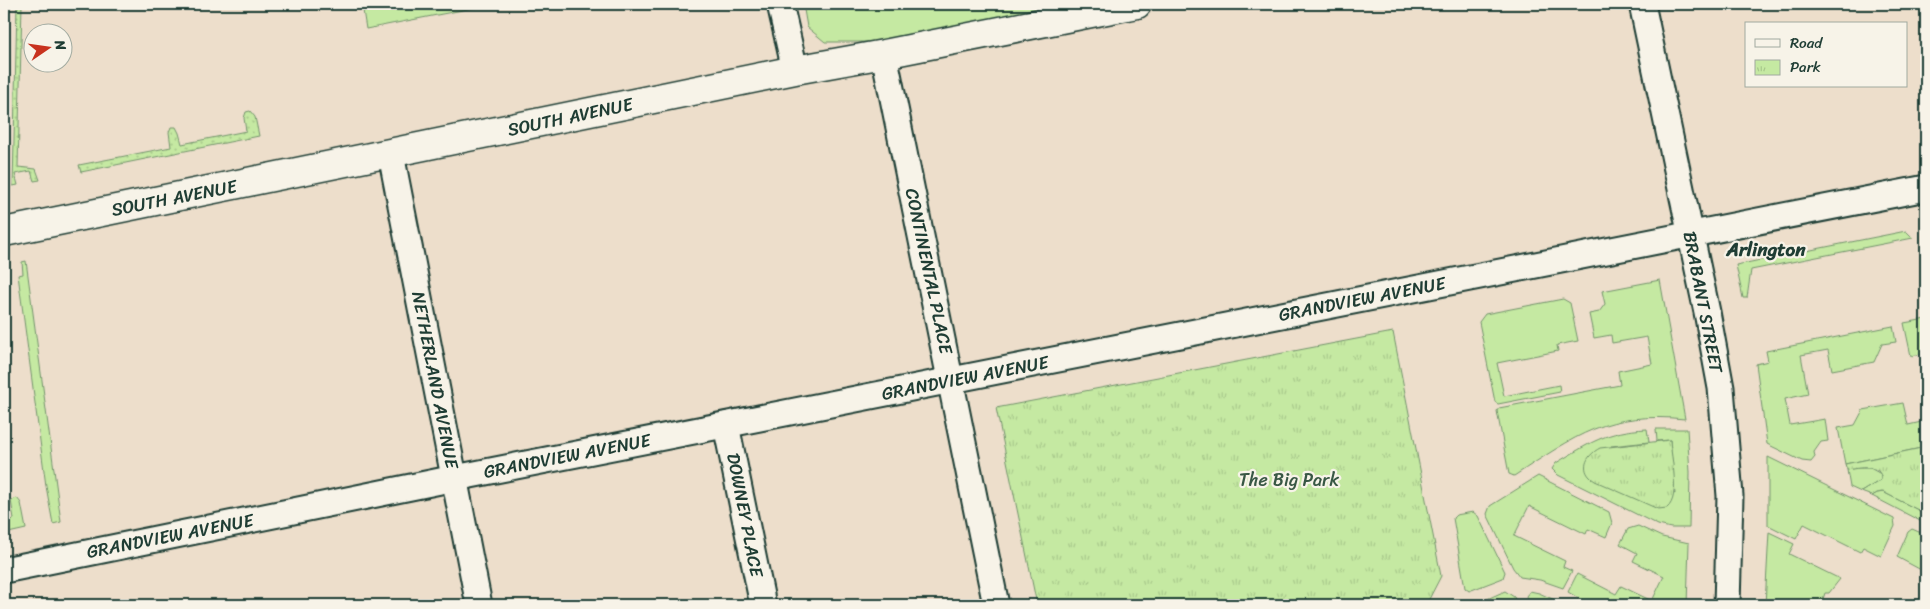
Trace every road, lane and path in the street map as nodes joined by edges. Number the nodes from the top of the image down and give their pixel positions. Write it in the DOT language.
graph roads {
  1 [pos="780,4"];
  2 [pos="1137,4"];
  3 [pos="1642,4"];
  4 [pos="884,54"];
  5 [pos="795,70"];
  6 [pos="391,154"];
  7 [pos="1926,188"];
  8 [pos="4,232"];
  9 [pos="1690,235"];
  10 [pos="951,380"];
  11 [pos="726,425"];
  12 [pos="455,478"];
  13 [pos="4,570"];
  14 [pos="480,605"];
  15 [pos="763,605"];
  16 [pos="996,605"];
  17 [pos="1727,605"];
  1 -- 5 [label="street"];
  2 -- 4 [label="street, SOUTH AVENUE"];
  3 -- 9 [label="street, BRABANT STREET"];
  4 -- 5 [label="street, SOUTH AVENUE"];
  4 -- 10 [label="street, CONTINENTAL PLACE"];
  5 -- 6 [label="street, SOUTH AVENUE"];
  6 -- 8 [label="street, SOUTH AVENUE"];
  6 -- 12 [label="street, NETHERLAND AVENUE"];
  7 -- 9 [label="street, GRANDVIEW AVENUE"];
  9 -- 10 [label="street, GRANDVIEW AVENUE"];
  9 -- 17 [label="street, BRABANT STREET"];
  10 -- 11 [label="street, GRANDVIEW AVENUE"];
  10 -- 16 [label="street, CONTINENTAL PLACE"];
  11 -- 12 [label="street, GRANDVIEW AVENUE"];
  11 -- 15 [label="street, DOWNEY PLACE"];
  12 -- 13 [label="street, GRANDVIEW AVENUE"];
  12 -- 14 [label="street, NETHERLAND AVENUE"];
}
